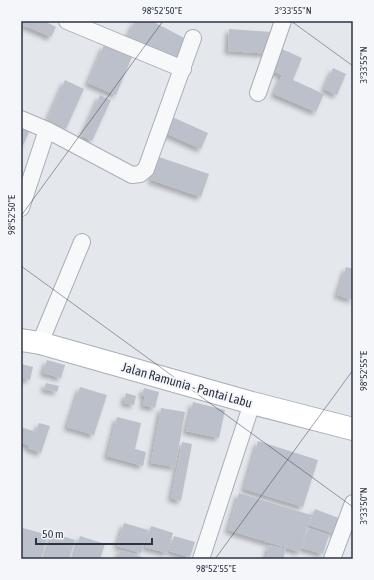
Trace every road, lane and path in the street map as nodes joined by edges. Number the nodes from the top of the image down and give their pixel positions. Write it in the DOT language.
graph roads {
  1 [pos="67,21"];
  2 [pos="283,21"];
  3 [pos="194,38"];
  4 [pos="183,69"];
  5 [pos="258,93"];
  6 [pos="21,119"];
  7 [pos="47,130"];
  8 [pos="21,208"];
  9 [pos="82,242"];
  10 [pos="31,341"];
  11 [pos="252,403"];
  12 [pos="353,429"];
  13 [pos="353,503"];
  14 [pos="201,559"];
  15 [pos="332,559"];
  1 -- 4 [label="street"];
  2 -- 5 [label="street"];
  3 -- 4 [label="street"];
  4 -- 7 [label="street"];
  6 -- 7 [label="street"];
  7 -- 8 [label="street"];
  9 -- 10 [label="street"];
  10 -- 11 [label="main road, Jalan Ramunia - Pantai Labu"];
  11 -- 12 [label="main road, Jalan Ramunia - Pantai Labu"];
  11 -- 14 [label="street"];
  13 -- 15 [label="street"];
}
